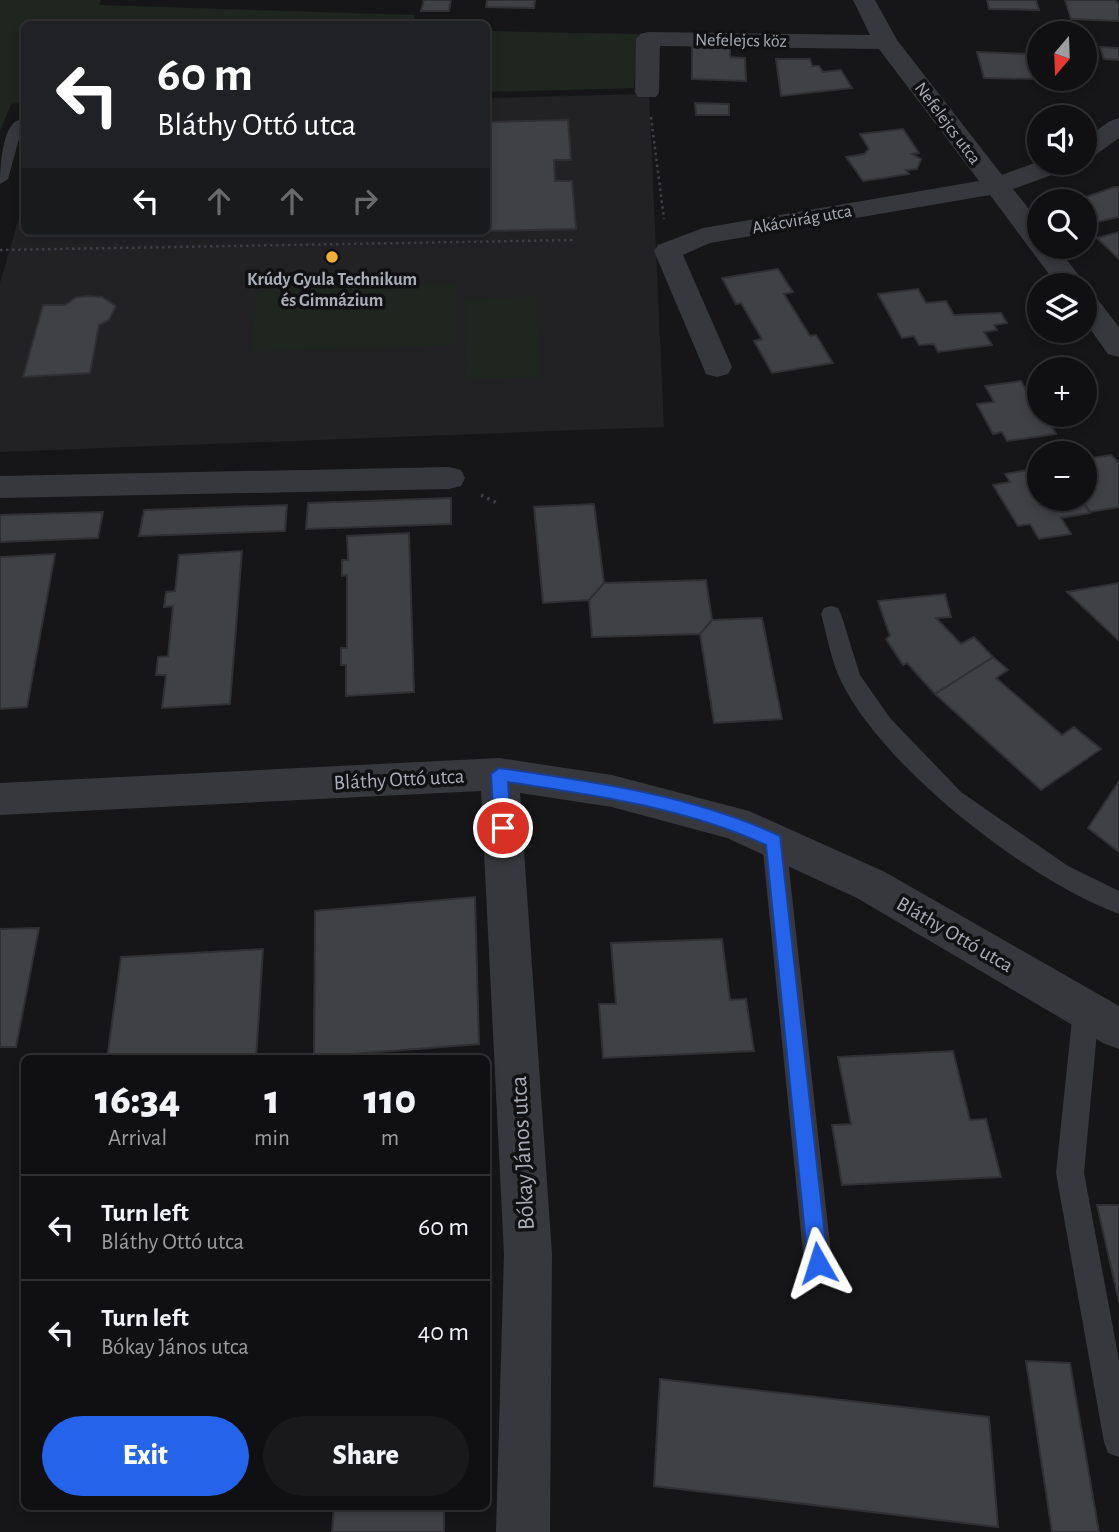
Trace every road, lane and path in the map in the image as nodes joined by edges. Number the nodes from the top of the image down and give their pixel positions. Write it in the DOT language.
graph roads {
  1 [pos="864,0"];
  2 [pos="886,42"];
  3 [pos="647,92"];
  4 [pos="19,124"];
  5 [pos="1119,126"];
  6 [pos="1097,142"];
  7 [pos="1027,175"];
  8 [pos="0,179"];
  9 [pos="996,186"];
  10 [pos="1027,225"];
  11 [pos="574,240"];
  12 [pos="0,250"];
  13 [pos="668,251"];
  14 [pos="1052,259"];
  15 [pos="1063,273"];
  16 [pos="1097,318"];
  17 [pos="1119,346"];
  18 [pos="717,367"];
  19 [pos="449,478"];
  20 [pos="0,487"];
  21 [pos="831,614"];
  22 [pos="499,774"];
  23 [pos="0,799"];
  24 [pos="774,841"];
  25 [pos="1119,903"];
  26 [pos="1102,1020"];
  27 [pos="818,1263"];
  28 [pos="1119,1442"];
  29 [pos="523,1532"];
  1 -- 2 [label="street, Nefelejcs utca"];
  2 -- 3 [label="street, Nefelejcs köz"];
  2 -- 9 [label="street, Nefelejcs utca"];
  3 -- 13 [label="path"];
  4 -- 8 [label="lane"];
  5 -- 6 [label="street"];
  7 -- 9 [label="street, Akácvirág utca"];
  9 -- 10 [label="street, Nefelejcs utca"];
  9 -- 13 [label="street, Akácvirág utca"];
  11 -- 12 [label="path"];
  13 -- 18 [label="street"];
  14 -- 15 [label="street"];
  16 -- 17 [label="street"];
  19 -- 20 [label="street"];
  21 -- 25 [label="lane"];
  22 -- 23 [label="street, Bláthy Ottó utca"];
  22 -- 24 [label="street, Bláthy Ottó utca"];
  22 -- 29 [label="street, Bókay János utca"];
  24 -- 26 [label="street, Bláthy Ottó utca"];
  24 -- 27 [label="lane"];
  26 -- 28 [label="lane"];
}
